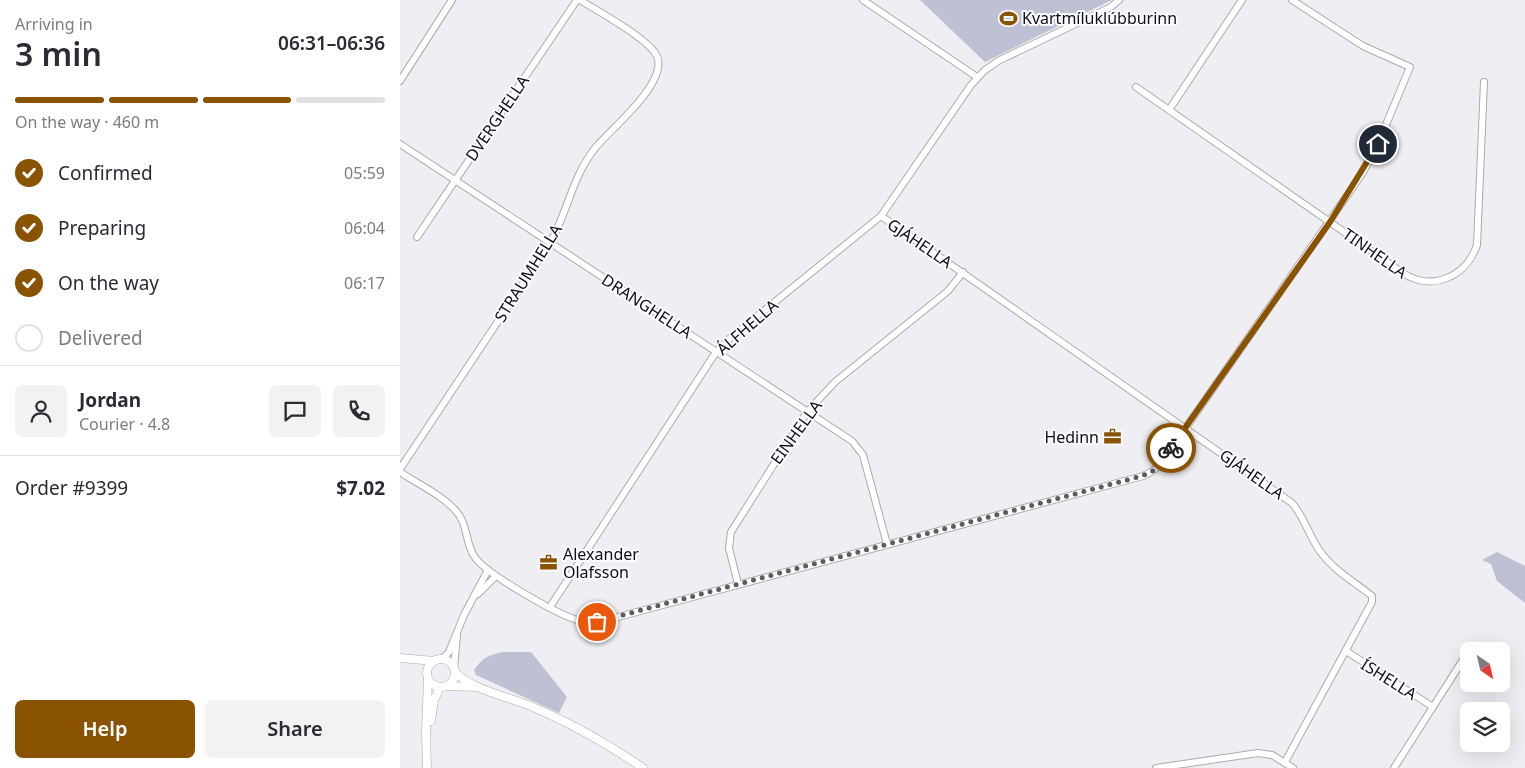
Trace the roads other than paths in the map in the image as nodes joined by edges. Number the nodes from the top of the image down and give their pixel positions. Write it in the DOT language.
graph roads {
  1 [pos="452,0"];
  2 [pos="579,0"];
  3 [pos="863,0"];
  4 [pos="1119,0"];
  5 [pos="1242,0"];
  6 [pos="1292,0"];
  7 [pos="977,77"];
  8 [pos="400,81"];
  9 [pos="1484,82"];
  10 [pos="1136,87"];
  11 [pos="1169,110"];
  12 [pos="400,144"];
  13 [pos="455,181"];
  14 [pos="881,216"];
  15 [pos="1330,222"];
  16 [pos="418,236"];
  17 [pos="550,243"];
  18 [pos="963,272"];
  19 [pos="716,352"];
  20 [pos="807,412"];
  21 [pos="1185,426"];
  22 [pos="400,470"];
  23 [pos="887,544"];
  24 [pos="488,570"];
  25 [pos="496,576"];
  26 [pos="738,584"];
  27 [pos="473,598"];
  28 [pos="550,607"];
  29 [pos="457,634"];
  30 [pos="1346,651"];
  31 [pos="400,658"];
  32 [pos="438,660"];
  33 [pos="400,662"];
  34 [pos="1460,665"];
  35 [pos="455,670"];
  36 [pos="428,676"];
  37 [pos="444,687"];
  38 [pos="479,687"];
  39 [pos="1433,707"];
  40 [pos="1285,762"];
  41 [pos="427,768"];
  42 [pos="432,768"];
  43 [pos="643,768"];
  44 [pos="1156,768"];
  45 [pos="1293,768"];
  46 [pos="1394,768"];
  1 -- 8 [label="street"];
  2 -- 13 [label="street, DVERGHELLA"];
  2 -- 17 [label="street, STRAUMHELLA"];
  3 -- 7 [label="street"];
  4 -- 7 [label="street, ÁLFHELLA"];
  5 -- 11 [label="street"];
  6 -- 15 [label="street"];
  7 -- 14 [label="street, ÁLFHELLA"];
  9 -- 15 [label="street, TINHELLA"];
  10 -- 11 [label="street, TINHELLA"];
  11 -- 15 [label="street, TINHELLA"];
  12 -- 13 [label="street, DRANGHELLA"];
  13 -- 16 [label="street, DVERGHELLA"];
  13 -- 17 [label="street, DRANGHELLA"];
  14 -- 18 [label="street, GJÁHELLA"];
  14 -- 19 [label="street, ÁLFHELLA"];
  15 -- 21 [label="street"];
  17 -- 19 [label="street, DRANGHELLA"];
  17 -- 22 [label="street, STRAUMHELLA"];
  18 -- 20 [label="street, EINHELLA"];
  18 -- 21 [label="street, GJÁHELLA"];
  19 -- 20 [label="street, DRANGHELLA"];
  19 -- 28 [label="street, ÁLFHELLA"];
  20 -- 23 [label="street, DRANGHELLA"];
  20 -- 26 [label="street, EINHELLA"];
  21 -- 23 [label="street"];
  21 -- 30 [label="street, GJÁHELLA"];
  22 -- 24 [label="street"];
  23 -- 26 [label="street"];
  24 -- 25 [label="street"];
  24 -- 27 [label="street"];
  25 -- 27 [label="street"];
  25 -- 28 [label="street"];
  26 -- 28 [label="street"];
  27 -- 29 [label="street"];
  29 -- 32 [label="street"];
  29 -- 35 [label="street"];
  30 -- 39 [label="street, ÍSHELLA"];
  30 -- 40 [label="street, GJÁHELLA"];
  31 -- 32 [label="main road"];
  32 -- 35 [label="main road"];
  32 -- 36 [label="main road"];
  33 -- 36 [label="main road"];
  34 -- 39 [label="street, ÍSHELLA"];
  35 -- 37 [label="main road"];
  35 -- 38 [label="main road"];
  36 -- 37 [label="main road"];
  36 -- 41 [label="main road"];
  37 -- 38 [label="main road"];
  37 -- 42 [label="main road"];
  38 -- 43 [label="main road"];
  39 -- 46 [label="street, ÍSHELLA"];
  40 -- 44 [label="street"];
  40 -- 45 [label="street"];
}
